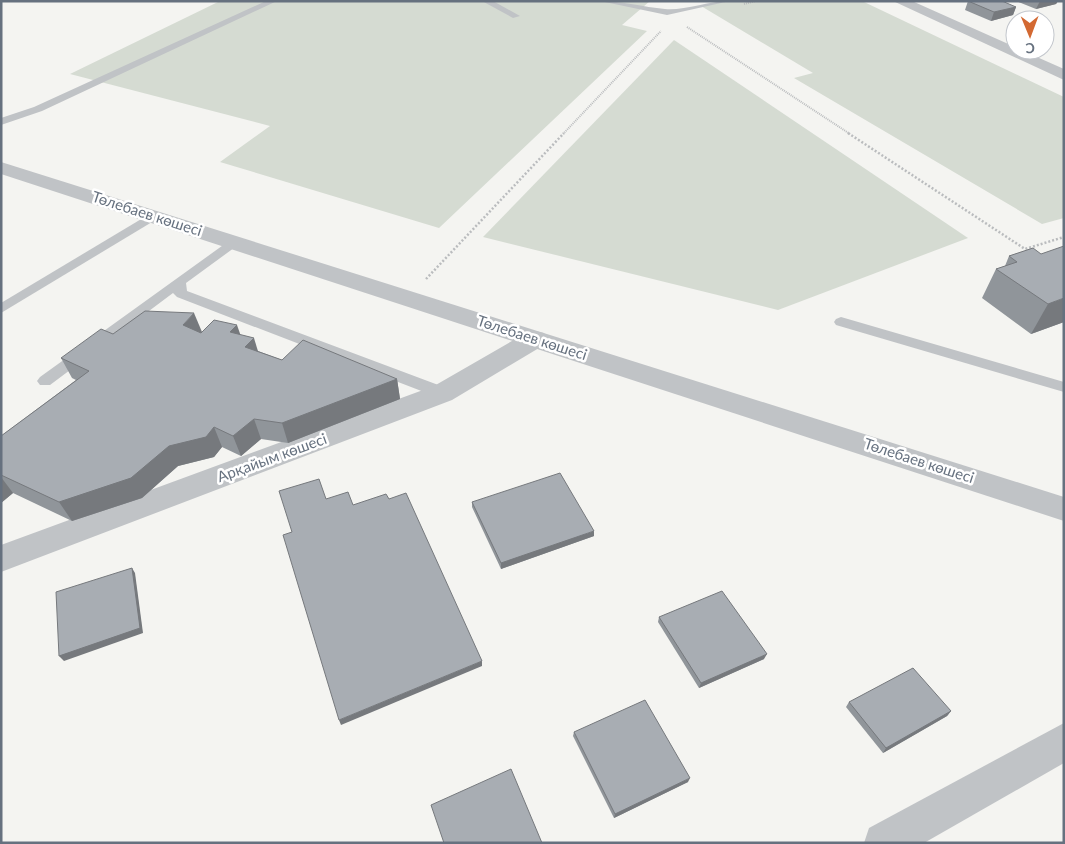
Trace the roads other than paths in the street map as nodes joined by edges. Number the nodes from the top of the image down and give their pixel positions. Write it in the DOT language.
graph roads {
  1 [pos="273,1"];
  2 [pos="486,1"];
  3 [pos="604,1"];
  4 [pos="726,1"];
  5 [pos="900,1"];
  6 [pos="516,16"];
  7 [pos="1064,75"];
  8 [pos="1,122"];
  9 [pos="1,168"];
  10 [pos="153,216"];
  11 [pos="233,242"];
  12 [pos="179,282"];
  13 [pos="1,309"];
  14 [pos="841,322"];
  15 [pos="535,339"];
  16 [pos="1064,372"];
  17 [pos="1042,380"];
  18 [pos="45,381"];
  19 [pos="1064,387"];
  20 [pos="443,392"];
  21 [pos="1064,509"];
  22 [pos="1,558"];
  23 [pos="1064,742"];
  24 [pos="884,843"];
  1 -- 8 [label="lane"];
  2 -- 6 [label="lane"];
  3 -- 4 [label="lane"];
  5 -- 7 [label="street"];
  9 -- 10 [label="street, Төлебаев көшесі"];
  10 -- 11 [label="street, Төлебаев көшесі"];
  10 -- 13 [label="lane"];
  11 -- 12 [label="lane"];
  11 -- 15 [label="street, Төлебаев көшесі"];
  12 -- 18 [label="lane"];
  12 -- 20 [label="lane"];
  14 -- 17 [label="lane"];
  15 -- 20 [label="street, Арқайым көшесі"];
  15 -- 21 [label="street, Төлебаев көшесі"];
  16 -- 17 [label="lane"];
  17 -- 19 [label="lane"];
  20 -- 22 [label="street, Арқайым көшесі"];
  23 -- 24 [label="street"];
}
